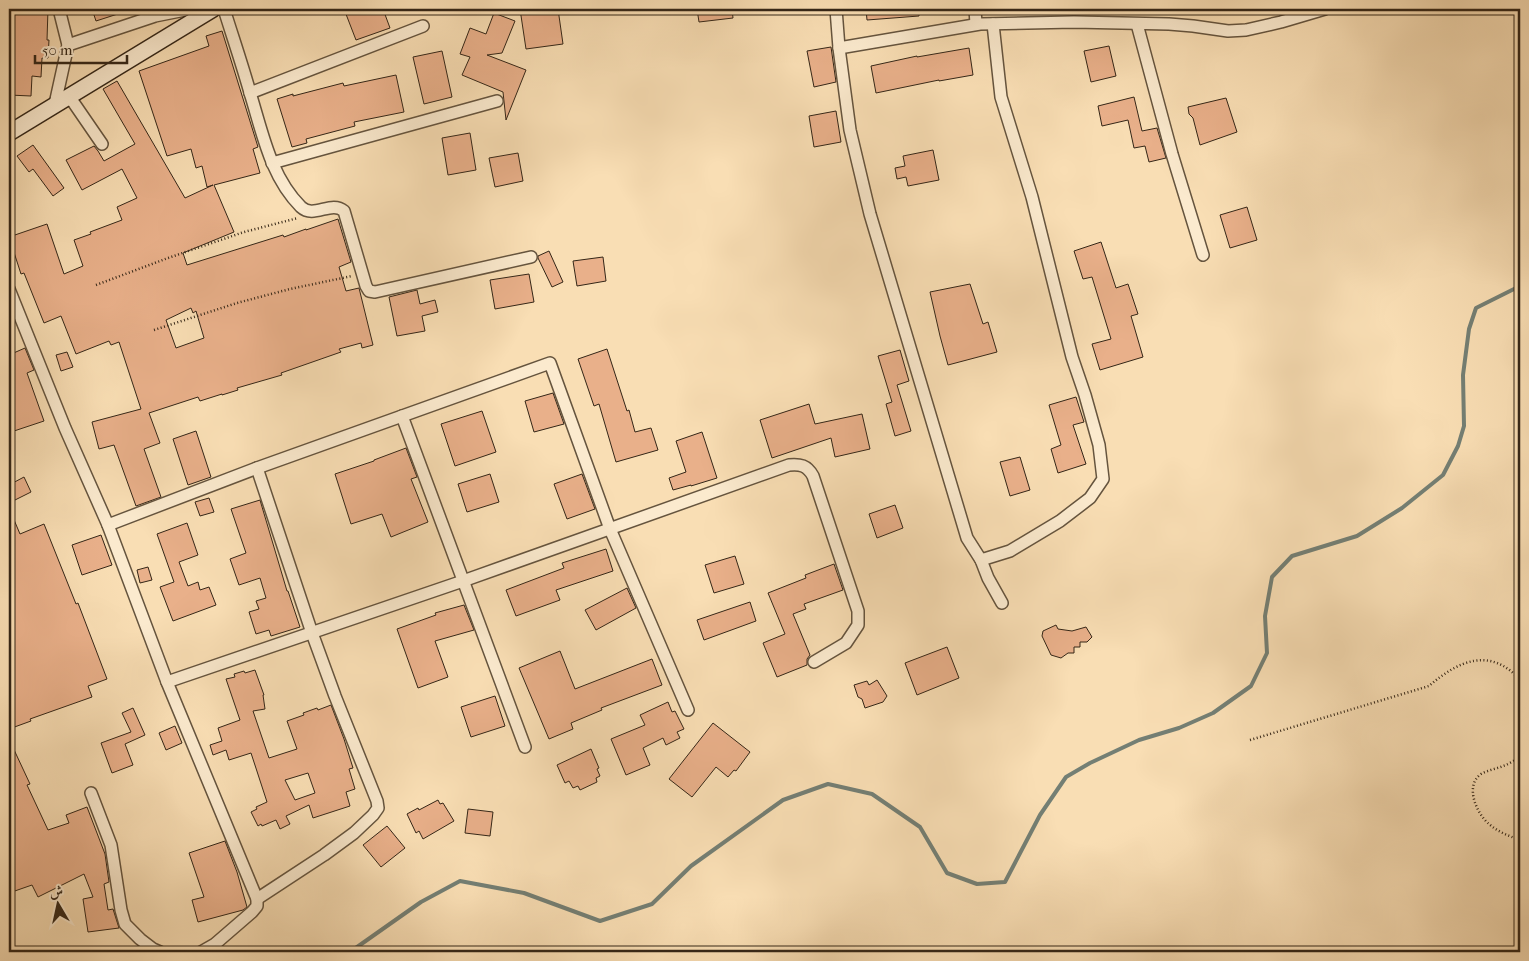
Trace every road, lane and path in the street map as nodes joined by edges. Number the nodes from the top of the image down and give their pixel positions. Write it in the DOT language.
graph roads {
  1 [pos="58,9"];
  2 [pos="190,9"];
  3 [pos="213,9"];
  4 [pos="224,9"];
  5 [pos="836,9"];
  6 [pos="975,9"];
  7 [pos="1325,9"];
  8 [pos="976,24"];
  9 [pos="993,24"];
  10 [pos="1137,24"];
  11 [pos="424,26"];
  12 [pos="68,45"];
  13 [pos="839,48"];
  14 [pos="250,93"];
  15 [pos="69,96"];
  16 [pos="498,101"];
  17 [pos="55,104"];
  18 [pos="9,133"];
  19 [pos="102,144"];
  20 [pos="272,163"];
  21 [pos="307,210"];
  22 [pos="1203,255"];
  23 [pos="531,257"];
  24 [pos="363,274"];
  25 [pos="96,285"];
  26 [pos="9,289"];
  27 [pos="154,330"];
  28 [pos="402,416"];
  29 [pos="257,468"];
  30 [pos="108,525"];
  31 [pos="610,529"];
  32 [pos="981,560"];
  33 [pos="463,581"];
  34 [pos="1002,603"];
  35 [pos="312,633"];
  36 [pos="814,662"];
  37 [pos="1520,680"];
  38 [pos="167,682"];
  39 [pos="688,710"];
  40 [pos="1250,740"];
  41 [pos="525,747"];
  42 [pos="1520,757"];
  43 [pos="91,794"];
  44 [pos="1520,840"];
  45 [pos="257,899"];
  46 [pos="160,952"];
  47 [pos="201,952"];
  1 -- 12 [label="street"];
  2 -- 12 [label="street"];
  3 -- 15 [label="main road"];
  4 -- 14 [label="street"];
  5 -- 13 [label="street"];
  6 -- 8 [label="street"];
  7 -- 10 [label="street"];
  8 -- 9 [label="street"];
  8 -- 13 [label="street"];
  9 -- 10 [label="street"];
  9 -- 32 [label="street"];
  10 -- 22 [label="street"];
  11 -- 14 [label="street"];
  12 -- 17 [label="street"];
  13 -- 32 [label="street"];
  14 -- 20 [label="street"];
  15 -- 17 [label="main road"];
  15 -- 19 [label="street"];
  16 -- 20 [label="street"];
  17 -- 18 [label="main road"];
  20 -- 21 [label="street"];
  21 -- 24 [label="street"];
  21 -- 25 [label="path"];
  23 -- 24 [label="street"];
  24 -- 27 [label="path"];
  26 -- 30 [label="street"];
  28 -- 29 [label="street"];
  28 -- 31 [label="street"];
  28 -- 33 [label="street"];
  29 -- 30 [label="street"];
  29 -- 35 [label="street"];
  30 -- 38 [label="street"];
  31 -- 33 [label="street"];
  31 -- 36 [label="street"];
  31 -- 39 [label="street"];
  32 -- 34 [label="street"];
  33 -- 35 [label="street"];
  33 -- 41 [label="street"];
  35 -- 38 [label="street"];
  35 -- 45 [label="street"];
  37 -- 40 [label="path"];
  38 -- 45 [label="street"];
  42 -- 44 [label="path"];
  43 -- 46 [label="street"];
  45 -- 47 [label="street"];
}
